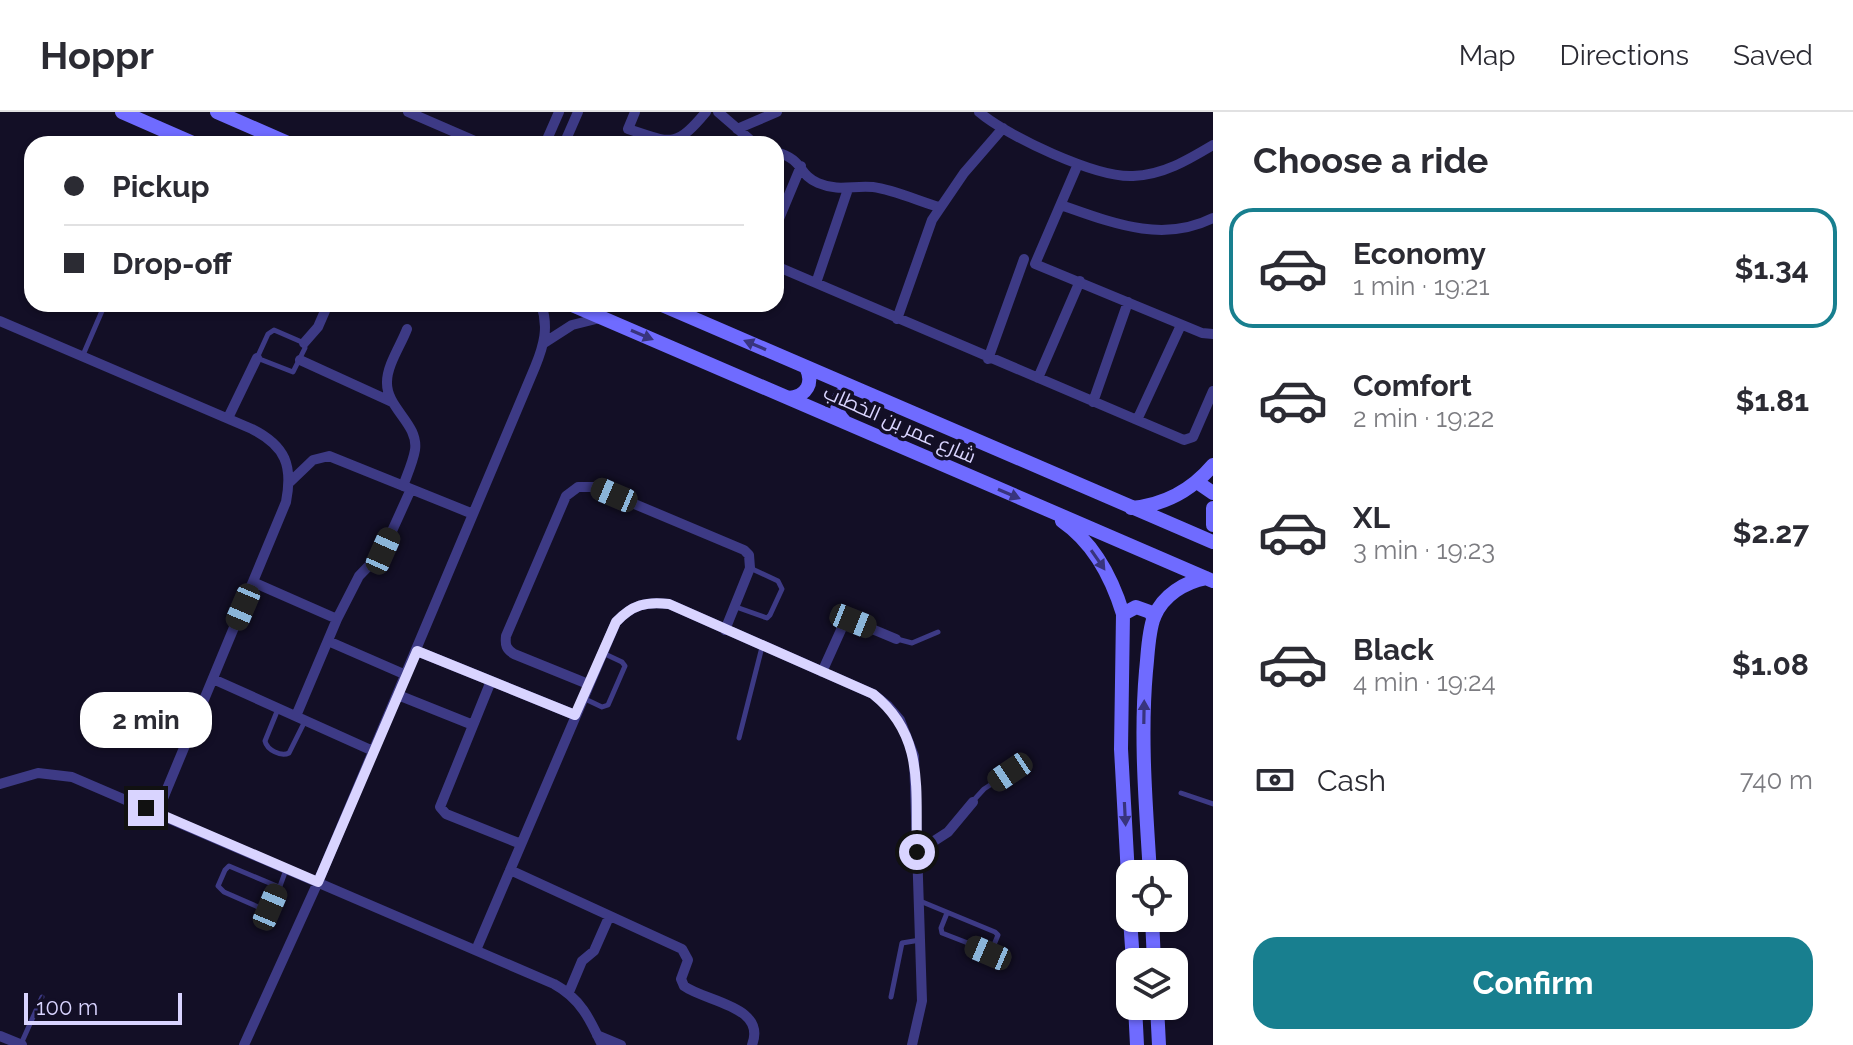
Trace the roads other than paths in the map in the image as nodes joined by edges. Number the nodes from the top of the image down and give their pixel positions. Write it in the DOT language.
graph roads {
  1 [pos="122,112"];
  2 [pos="217,112"];
  3 [pos="408,112"];
  4 [pos="559,112"];
  5 [pos="578,112"];
  6 [pos="635,112"];
  7 [pos="706,112"];
  8 [pos="718,112"];
  9 [pos="777,112"];
  10 [pos="979,112"];
  11 [pos="246,124"];
  12 [pos="1003,128"];
  13 [pos="737,129"];
  14 [pos="177,136"];
  15 [pos="253,136"];
  16 [pos="272,136"];
  17 [pos="464,136"];
  18 [pos="548,136"];
  19 [pos="568,136"];
  20 [pos="650,136"];
  21 [pos="683,136"];
  22 [pos="745,136"];
  23 [pos="1213,145"];
  24 [pos="784,153"];
  25 [pos="1078,164"];
  26 [pos="801,166"];
  27 [pos="848,189"];
  28 [pos="1061,205"];
  29 [pos="784,207"];
  30 [pos="939,207"];
  31 [pos="1213,218"];
  32 [pos="1024,259"];
  33 [pos="784,269"];
  34 [pos="1080,281"];
  35 [pos="816,283"];
  36 [pos="1128,302"];
  37 [pos="102,312"];
  38 [pos="325,312"];
  39 [pos="543,312"];
  40 [pos="589,312"];
  41 [pos="679,312"];
  42 [pos="603,318"];
  43 [pos="897,319"];
  44 [pos="0,321"];
  45 [pos="1181,325"];
  46 [pos="407,329"];
  47 [pos="1213,334"];
  48 [pos="304,343"];
  49 [pos="544,343"];
  50 [pos="83,355"];
  51 [pos="257,358"];
  52 [pos="988,359"];
  53 [pos="300,360"];
  54 [pos="806,367"];
  55 [pos="1038,378"];
  56 [pos="853,387"];
  57 [pos="1213,391"];
  58 [pos="789,398"];
  59 [pos="393,402"];
  60 [pos="1093,402"];
  61 [pos="228,418"];
  62 [pos="1137,420"];
  63 [pos="845,422"];
  64 [pos="1213,465"];
  65 [pos="290,482"];
  66 [pos="1197,482"];
  67 [pos="407,488"];
  68 [pos="1213,493"];
  69 [pos="1042,508"];
  70 [pos="1131,508"];
  71 [pos="1213,508"];
  72 [pos="473,514"];
  73 [pos="1213,525"];
  74 [pos="1213,542"];
  75 [pos="750,568"];
  76 [pos="1210,579"];
  77 [pos="253,582"];
  78 [pos="735,607"];
  79 [pos="1123,614"];
  80 [pos="1154,618"];
  81 [pos="337,619"];
  82 [pos="725,630"];
  83 [pos="938,632"];
  84 [pos="896,639"];
  85 [pos="328,641"];
  86 [pos="762,646"];
  87 [pos="417,651"];
  88 [pos="602,653"];
  89 [pos="822,672"];
  90 [pos="406,675"];
  91 [pos="213,679"];
  92 [pos="491,681"];
  93 [pos="588,684"];
  94 [pos="398,695"];
  95 [pos="582,698"];
  96 [pos="278,708"];
  97 [pos="575,715"];
  98 [pos="300,718"];
  99 [pos="473,725"];
  100 [pos="739,738"];
  101 [pos="373,751"];
  102 [pos="1010,772"];
  103 [pos="0,784"];
  104 [pos="1181,793"];
  105 [pos="973,802"];
  106 [pos="1213,804"];
  107 [pos="157,813"];
  108 [pos="521,844"];
  109 [pos="917,852"];
  110 [pos="1127,860"];
  111 [pos="1149,860"];
  112 [pos="287,869"];
  113 [pos="510,870"];
  114 [pos="318,882"];
  115 [pos="279,887"];
  116 [pos="919,901"];
  117 [pos="947,913"];
  118 [pos="609,917"];
  119 [pos="921,940"];
  120 [pos="476,950"];
  121 [pos="569,992"];
  122 [pos="42,997"];
  123 [pos="891,997"];
  124 [pos="1136,1020"];
  125 [pos="1158,1020"];
  126 [pos="0,1036"];
  127 [pos="600,1040"];
  128 [pos="21,1045"];
  129 [pos="244,1045"];
  130 [pos="621,1045"];
  131 [pos="752,1045"];
  132 [pos="912,1045"];
  133 [pos="1137,1045"];
  134 [pos="1159,1045"];
  1 -- 14 [label="street"];
  2 -- 11 [label="street"];
  3 -- 17 [label="street"];
  4 -- 18 [label="street"];
  5 -- 19 [label="street"];
  6 -- 20 [label="street"];
  7 -- 21 [label="street"];
  8 -- 13 [label="street"];
  9 -- 13 [label="street"];
  10 -- 12 [label="street"];
  11 -- 15 [label="street"];
  11 -- 16 [label="street"];
  12 -- 25 [label="street"];
  12 -- 30 [label="street"];
  13 -- 22 [label="street"];
  23 -- 25 [label="street"];
  24 -- 26 [label="street"];
  25 -- 28 [label="street"];
  26 -- 27 [label="street"];
  26 -- 29 [label="street"];
  27 -- 30 [label="street"];
  27 -- 35 [label="street"];
  28 -- 31 [label="street"];
  28 -- 34 [label="street"];
  30 -- 43 [label="street"];
  32 -- 52 [label="street"];
  33 -- 35 [label="street"];
  34 -- 36 [label="street"];
  34 -- 55 [label="street"];
  35 -- 43 [label="street"];
  36 -- 45 [label="street"];
  36 -- 60 [label="street"];
  37 -- 50 [label="lane"];
  38 -- 48 [label="street"];
  39 -- 49 [label="street"];
  40 -- 42 [label="street, شارع عمر بن الخطاب"];
  54 -- 41 [label="street, شارع عمر بن الخطاب, one-way"];
  42 -- 49 [label="street"];
  42 -- 58 [label="street, شارع عمر بن الخطاب, one-way"];
  43 -- 52 [label="street"];
  44 -- 50 [label="street"];
  45 -- 47 [label="street"];
  45 -- 62 [label="street"];
  46 -- 59 [label="street"];
  48 -- 51 [label="lane"];
  48 -- 53 [label="lane"];
  49 -- 72 [label="street"];
  50 -- 61 [label="street"];
  51 -- 53 [label="lane"];
  51 -- 61 [label="street"];
  52 -- 55 [label="street"];
  53 -- 59 [label="street"];
  54 -- 56 [label="street, شارع عمر بن الخطاب"];
  54 -- 58 [label="street"];
  55 -- 60 [label="street"];
  56 -- 63 [label="street"];
  56 -- 70 [label="street, شارع عمر بن الخطاب"];
  57 -- 62 [label="street"];
  58 -- 63 [label="street, شارع عمر بن الخطاب"];
  59 -- 67 [label="street"];
  60 -- 62 [label="street"];
  61 -- 65 [label="street"];
  63 -- 69 [label="street, شارع عمر بن الخطاب, one-way"];
  64 -- 66 [label="street"];
  65 -- 67 [label="street"];
  65 -- 77 [label="street"];
  66 -- 68 [label="street"];
  66 -- 70 [label="street"];
  67 -- 72 [label="street"];
  67 -- 81 [label="street"];
  69 -- 76 [label="street, شارع عمر بن الخطاب"];
  69 -- 79 [label="street, one-way"];
  70 -- 74 [label="street, شارع عمر بن الخطاب"];
  71 -- 73 [label="street"];
  72 -- 87 [label="street"];
  75 -- 78 [label="street"];
  75 -- 78 [label="lane"];
  75 -- 93 [label="street"];
  76 -- 80 [label="street"];
  77 -- 81 [label="street"];
  77 -- 91 [label="street"];
  78 -- 82 [label="street"];
  79 -- 80 [label="street"];
  79 -- 110 [label="street, one-way"];
  111 -- 80 [label="street, one-way"];
  81 -- 85 [label="street"];
  82 -- 86 [label="street"];
  82 -- 88 [label="street"];
  83 -- 84 [label="lane"];
  84 -- 89 [label="street"];
  85 -- 90 [label="street"];
  85 -- 98 [label="street"];
  86 -- 89 [label="street"];
  86 -- 100 [label="lane"];
  87 -- 90 [label="street"];
  87 -- 92 [label="street"];
  88 -- 93 [label="street"];
  88 -- 95 [label="lane"];
  89 -- 109 [label="street"];
  90 -- 94 [label="street"];
  91 -- 96 [label="street"];
  91 -- 107 [label="street"];
  92 -- 97 [label="street"];
  92 -- 99 [label="street"];
  93 -- 95 [label="street"];
  94 -- 99 [label="street"];
  94 -- 101 [label="street"];
  95 -- 97 [label="street"];
  96 -- 98 [label="street"];
  96 -- 98 [label="lane"];
  97 -- 108 [label="street"];
  98 -- 101 [label="street"];
  99 -- 108 [label="street"];
  101 -- 114 [label="street"];
  102 -- 105 [label="lane"];
  103 -- 107 [label="street"];
  104 -- 106 [label="lane"];
  105 -- 109 [label="street"];
  107 -- 112 [label="street"];
  108 -- 113 [label="street"];
  109 -- 116 [label="street"];
  112 -- 114 [label="street"];
  112 -- 115 [label="lane"];
  113 -- 118 [label="street"];
  113 -- 120 [label="street"];
  114 -- 120 [label="street"];
  114 -- 129 [label="street"];
  115 -- 115 [label="lane"];
  116 -- 117 [label="lane"];
  116 -- 119 [label="street"];
  117 -- 117 [label="lane"];
  118 -- 121 [label="street"];
  118 -- 131 [label="street"];
  119 -- 123 [label="lane"];
  119 -- 132 [label="street"];
  120 -- 121 [label="street"];
  121 -- 127 [label="street"];
  122 -- 128 [label="lane"];
  124 -- 133 [label="street"];
  125 -- 134 [label="street"];
  126 -- 128 [label="street"];
  127 -- 130 [label="street"];
}
